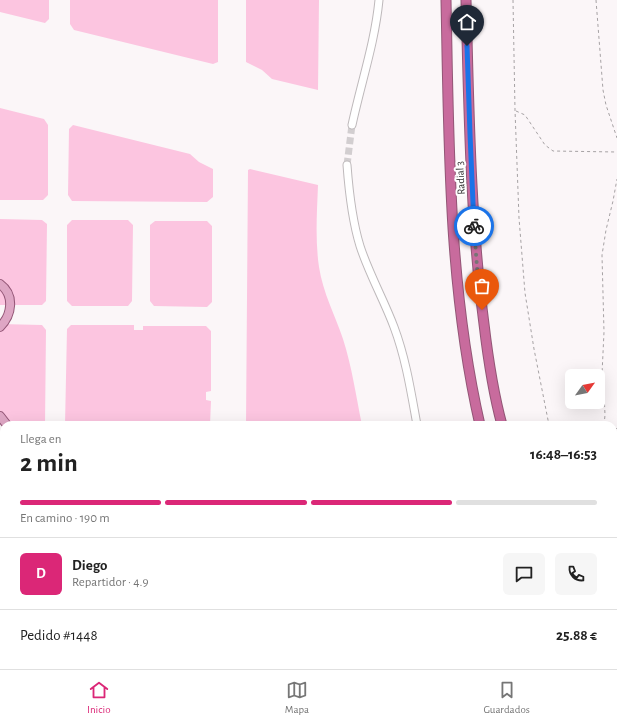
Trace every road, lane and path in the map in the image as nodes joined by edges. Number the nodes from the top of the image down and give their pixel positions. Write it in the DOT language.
graph roads {
  1 [pos="379,0"];
  2 [pos="446,0"];
  3 [pos="466,0"];
  4 [pos="513,0"];
  5 [pos="596,0"];
  6 [pos="515,110"];
  7 [pos="352,125"];
  8 [pos="616,133"];
  9 [pos="617,138"];
  10 [pos="617,152"];
  11 [pos="348,165"];
  12 [pos="617,178"];
  13 [pos="0,284"];
  14 [pos="0,327"];
  15 [pos="416,421"];
  16 [pos="479,421"];
  17 [pos="501,421"];
  18 [pos="549,421"];
  19 [pos="604,421"];
  1 -- 7 [label="street"];
  2 -- 16 [label="highway, Radial 3"];
  3 -- 17 [label="highway, Radial 3"];
  4 -- 6 [label="path"];
  5 -- 8 [label="path"];
  6 -- 10 [label="path"];
  6 -- 18 [label="path"];
  8 -- 9 [label="path"];
  11 -- 15 [label="street"];
  12 -- 19 [label="path"];
  13 -- 14 [label="main road"];
}
